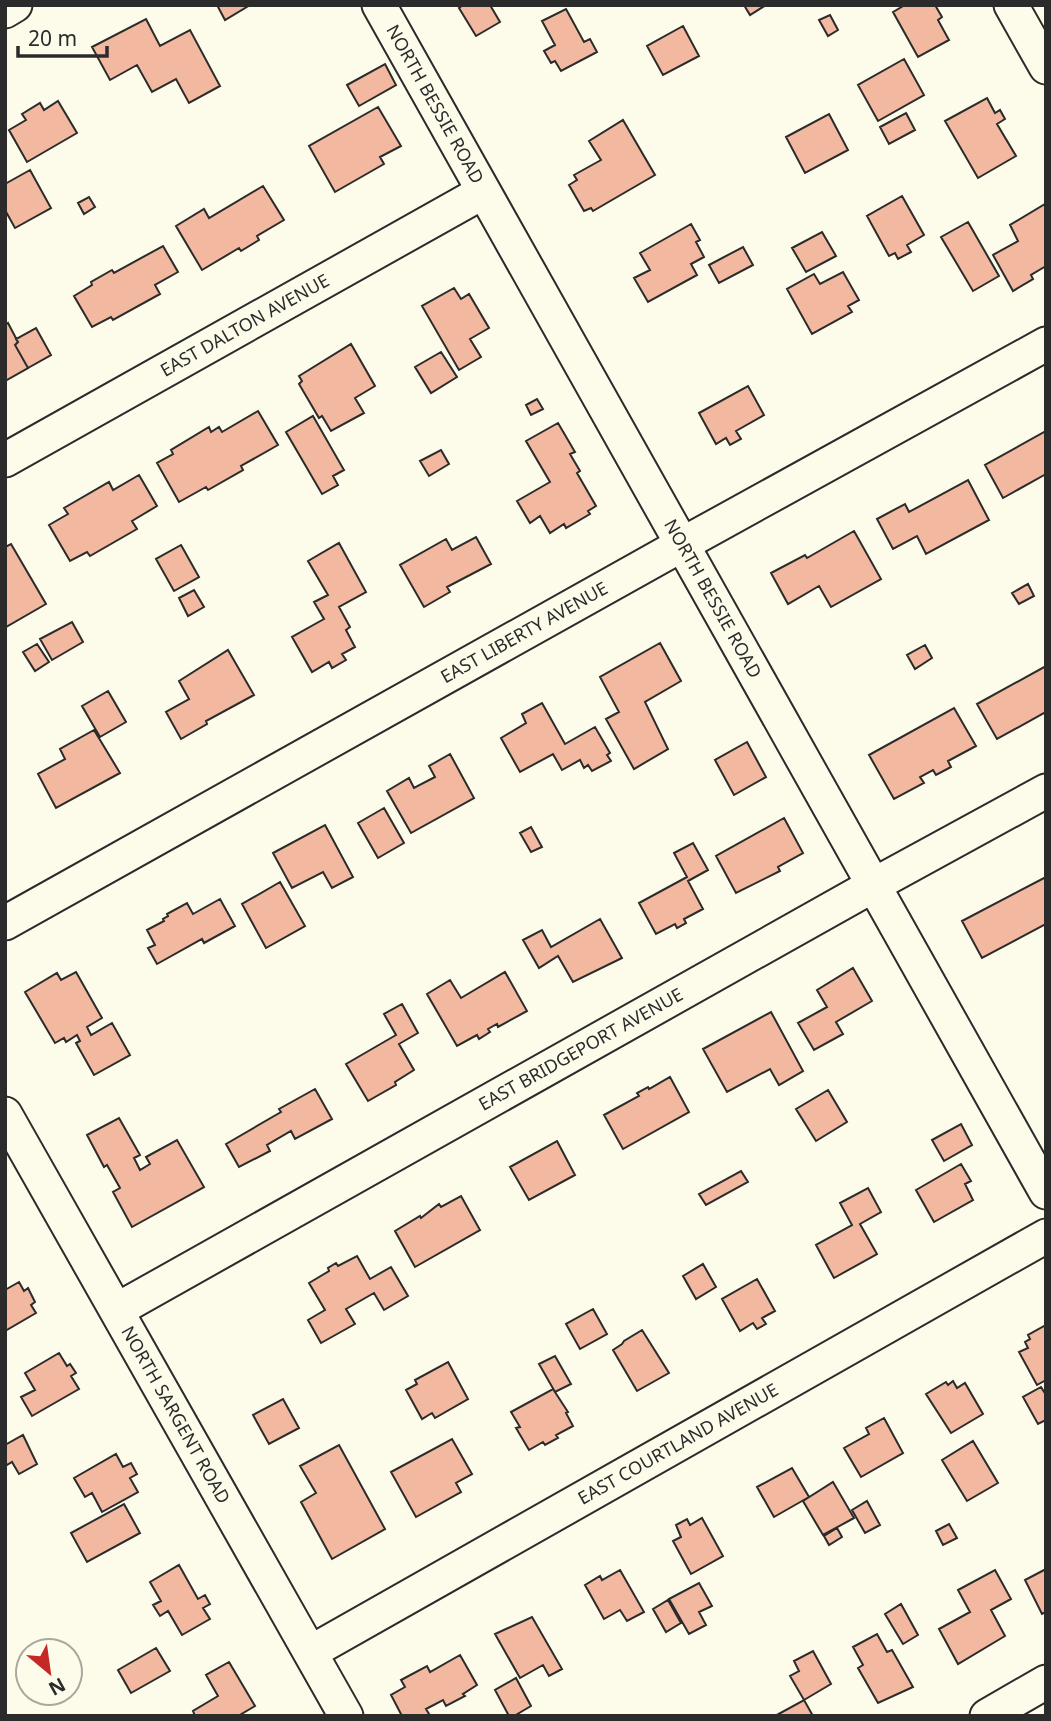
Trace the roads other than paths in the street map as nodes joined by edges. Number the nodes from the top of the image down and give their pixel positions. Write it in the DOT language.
graph roads {
  1 [pos="15,5"];
  2 [pos="379,5"];
  3 [pos="1012,5"];
  4 [pos="5,11"];
  5 [pos="1046,67"];
  6 [pos="483,191"];
  7 [pos="1046,344"];
  8 [pos="5,460"];
  9 [pos="683,544"];
  10 [pos="1046,791"];
  11 [pos="872,886"];
  12 [pos="5,923"];
  13 [pos="5,1114"];
  14 [pos="1046,1192"];
  15 [pos="1046,1237"];
  16 [pos="117,1310"];
  17 [pos="311,1652"];
  18 [pos="1046,1682"];
  19 [pos="346,1716"];
  20 [pos="987,1716"];
  1 -- 4 [label="street"];
  2 -- 6 [label="street, NORTH BESSIE ROAD"];
  3 -- 5 [label="street"];
  6 -- 8 [label="street, EAST DALTON AVENUE"];
  6 -- 9 [label="street, NORTH BESSIE ROAD"];
  7 -- 9 [label="street, EAST LIBERTY AVENUE"];
  9 -- 11 [label="street, NORTH BESSIE ROAD"];
  9 -- 12 [label="street, EAST LIBERTY AVENUE"];
  10 -- 11 [label="street, EAST BRIDGEPORT AVENUE"];
  11 -- 14 [label="street, NORTH BESSIE ROAD"];
  11 -- 16 [label="street, EAST BRIDGEPORT AVENUE"];
  13 -- 16 [label="street, NORTH SARGENT ROAD"];
  15 -- 17 [label="street, EAST COURTLAND AVENUE"];
  16 -- 17 [label="street, NORTH SARGENT ROAD"];
  17 -- 19 [label="street, NORTH SARGENT ROAD"];
  18 -- 20 [label="street"];
}
